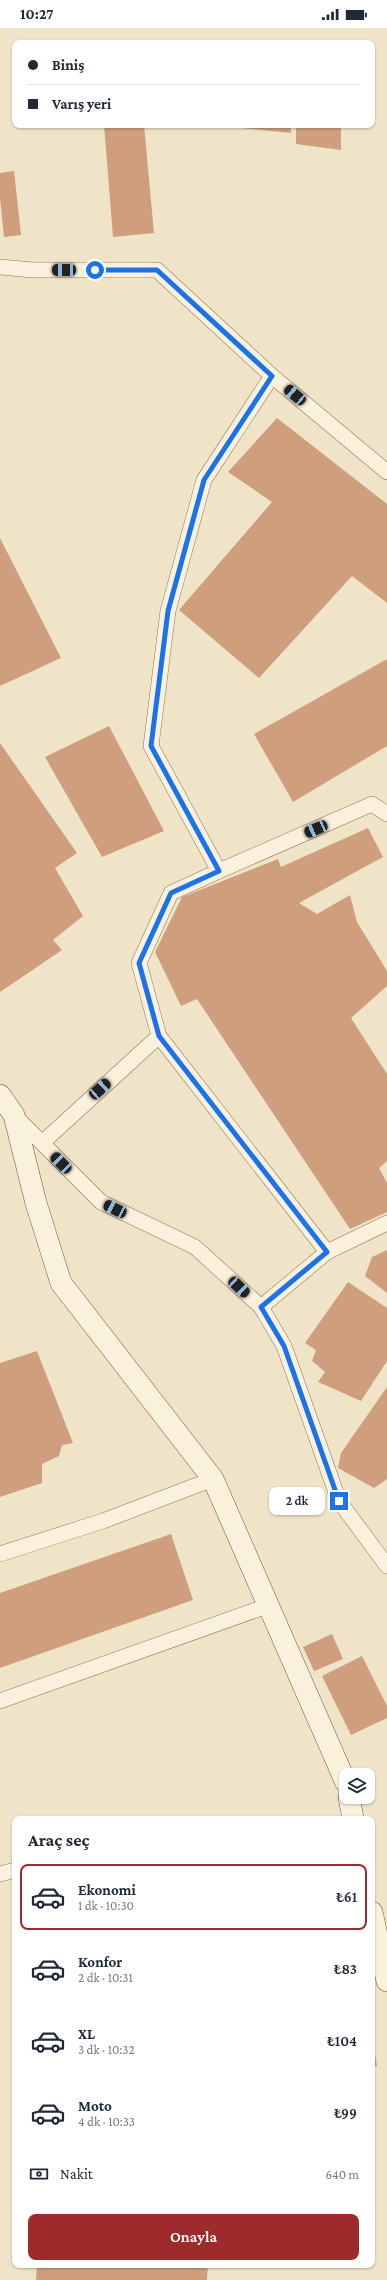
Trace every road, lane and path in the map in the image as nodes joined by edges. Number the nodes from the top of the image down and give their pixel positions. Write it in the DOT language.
graph roads {
  1 [pos="0,267"];
  2 [pos="272,376"];
  3 [pos="387,472"];
  4 [pos="387,814"];
  5 [pos="219,871"];
  6 [pos="159,1036"];
  7 [pos="0,1095"];
  8 [pos="14,1115"];
  9 [pos="42,1143"];
  10 [pos="387,1223"];
  11 [pos="327,1252"];
  12 [pos="261,1307"];
  13 [pos="213,1479"];
  14 [pos="0,1554"];
  15 [pos="387,1566"];
  16 [pos="267,1606"];
  17 [pos="0,1701"];
  18 [pos="339,1768"];
  19 [pos="350,1804"];
  20 [pos="352,1816"];
  21 [pos="12,1871"];
  22 [pos="0,1874"];
  23 [pos="375,1926"];
  24 [pos="387,1981"];
  1 -- 2 [label="street"];
  2 -- 3 [label="street"];
  2 -- 5 [label="street"];
  4 -- 5 [label="street"];
  5 -- 6 [label="street"];
  6 -- 9 [label="street"];
  6 -- 11 [label="street"];
  7 -- 8 [label="street"];
  8 -- 9 [label="street"];
  8 -- 13 [label="street"];
  9 -- 12 [label="street"];
  10 -- 11 [label="street"];
  11 -- 12 [label="street"];
  12 -- 15 [label="street"];
  13 -- 14 [label="street"];
  13 -- 16 [label="street"];
  16 -- 17 [label="street"];
  16 -- 18 [label="street"];
  19 -- 20 [label="street"];
  21 -- 22 [label="street"];
  23 -- 24 [label="street"];
}
